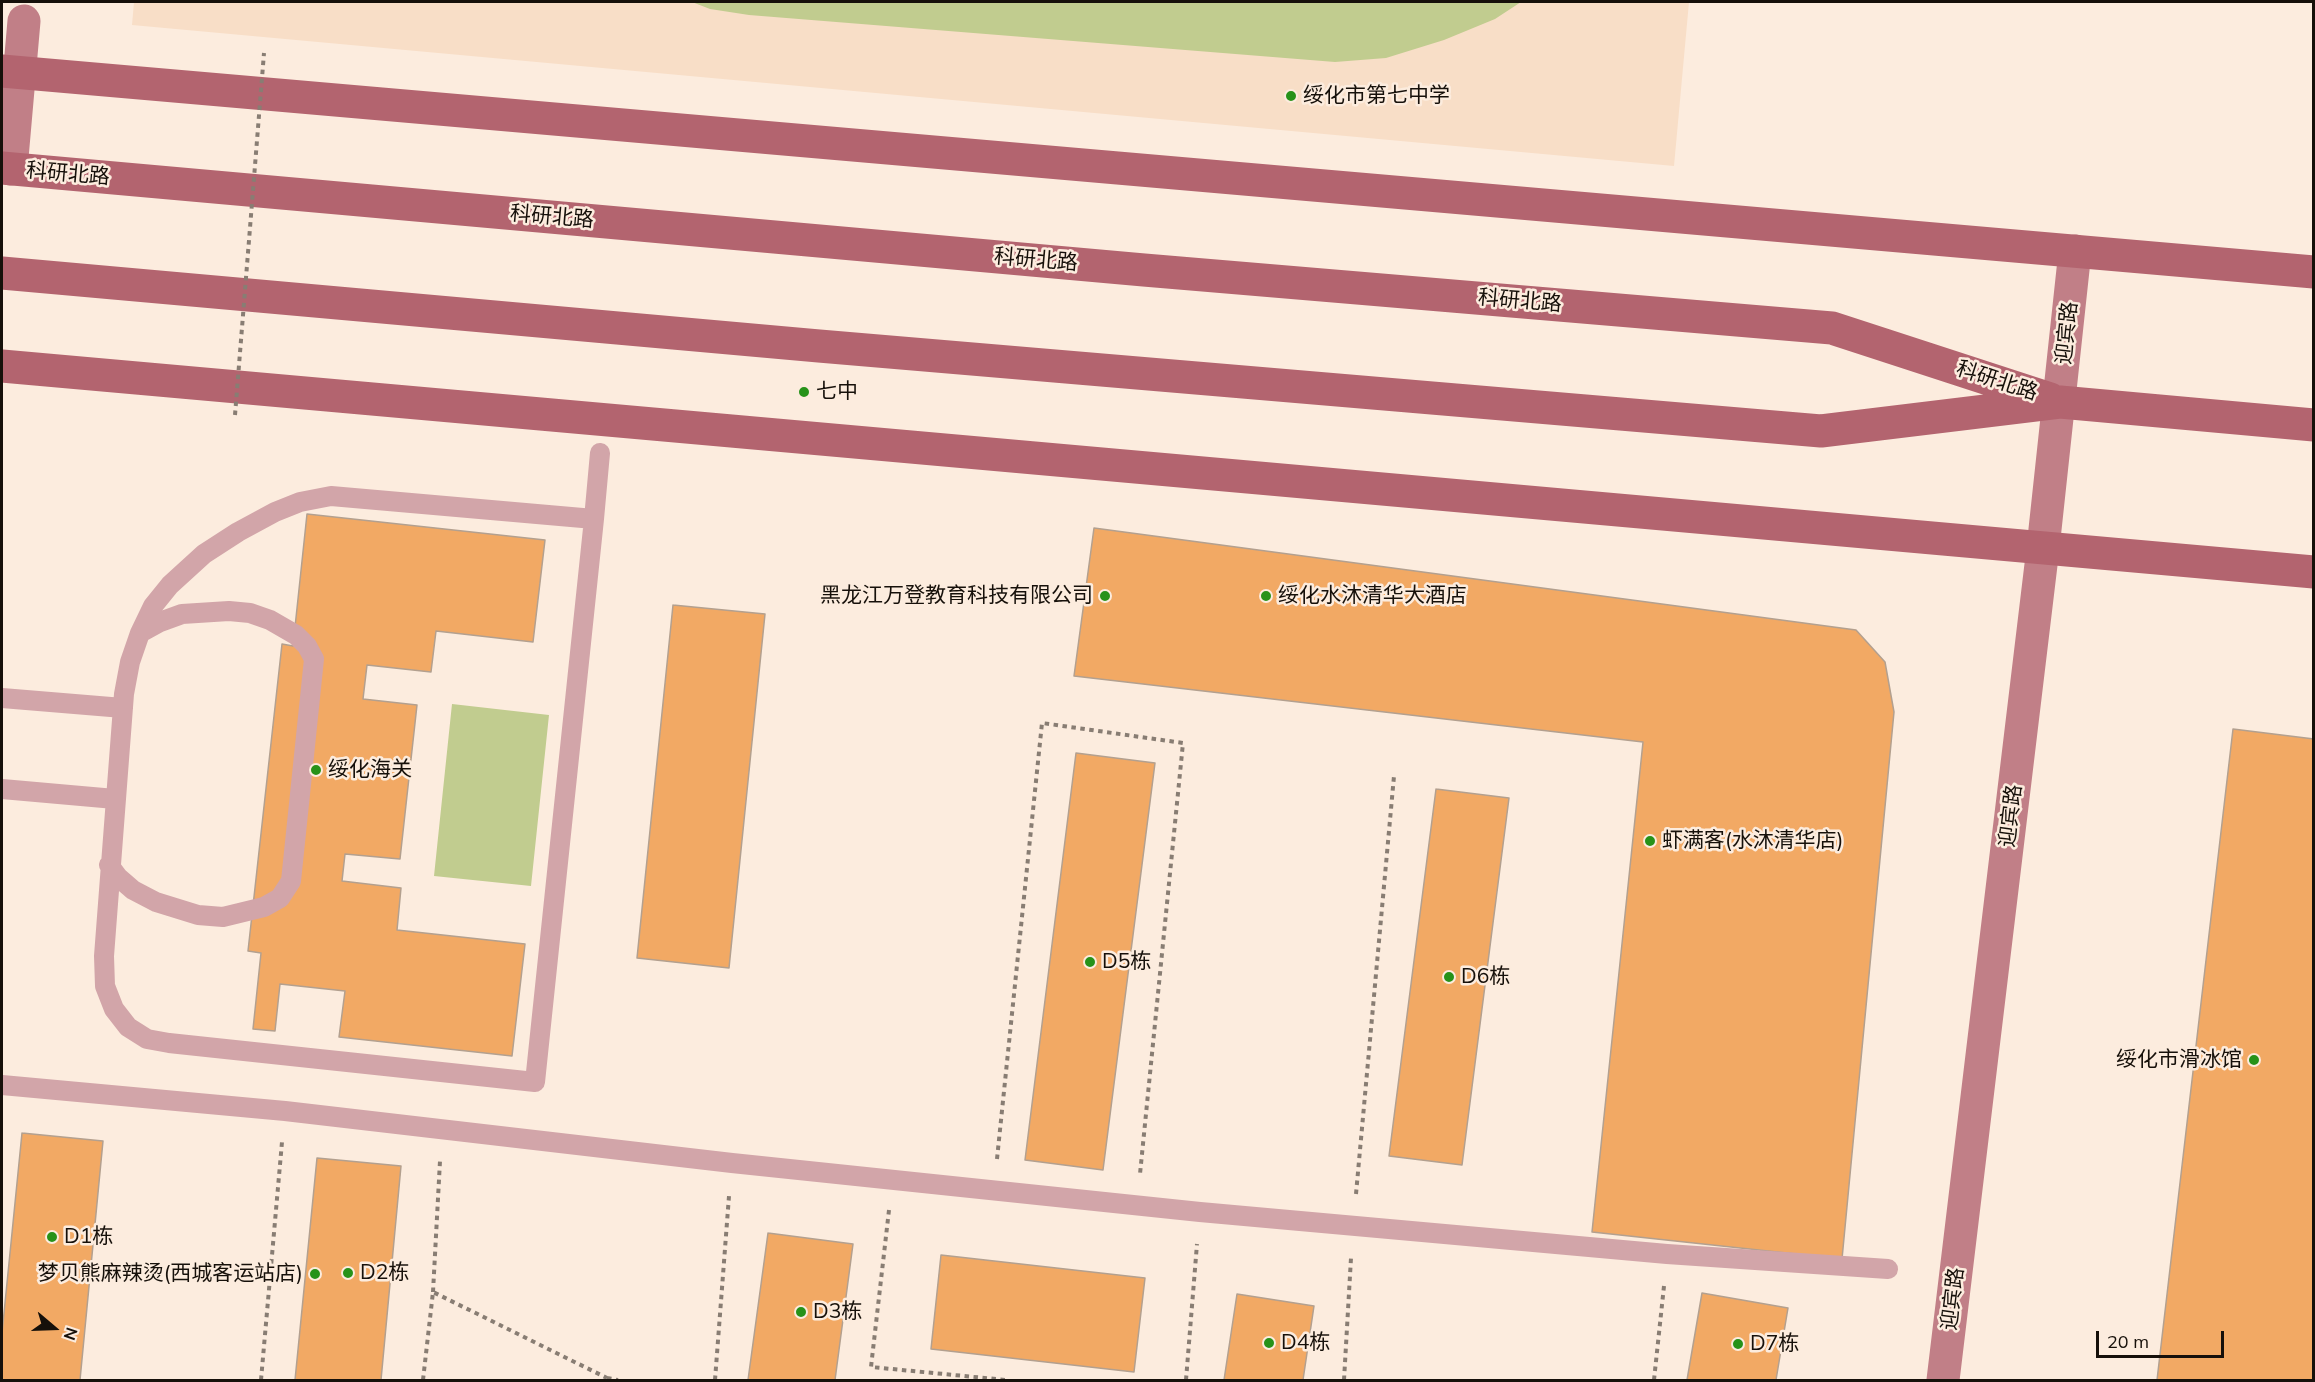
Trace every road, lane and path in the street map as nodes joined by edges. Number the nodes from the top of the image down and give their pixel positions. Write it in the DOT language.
graph roads {
  1 [pos="27,8"];
  2 [pos="264,53"];
  3 [pos="10,72"];
  4 [pos="6,168"];
  5 [pos="2075,251"];
  6 [pos="2313,272"];
  7 [pos="2,273"];
  8 [pos="2,366"];
  9 [pos="2060,402"];
  10 [pos="235,415"];
  11 [pos="2313,425"];
  12 [pos="600,453"];
  13 [pos="594,519"];
  14 [pos="2043,548"];
  15 [pos="2313,572"];
  16 [pos="140,633"];
  17 [pos="2,698"];
  18 [pos="123,708"];
  19 [pos="1394,776"];
  20 [pos="2,789"];
  21 [pos="115,799"];
  22 [pos="110,865"];
  23 [pos="2,1085"];
  24 [pos="285,1111"];
  25 [pos="442,1129"];
  26 [pos="732,1163"];
  27 [pos="893,1180"];
  28 [pos="994,1190"];
  29 [pos="1137,1205"];
  30 [pos="1200,1212"];
  31 [pos="1353,1226"];
  32 [pos="1668,1254"];
  33 [pos="1888,1269"];
  34 [pos="433,1292"];
  35 [pos="606,1379"];
  36 [pos="261,1380"];
  37 [pos="423,1380"];
  38 [pos="618,1380"];
  39 [pos="715,1380"];
  40 [pos="999,1380"];
  41 [pos="1006,1380"];
  42 [pos="1186,1380"];
  43 [pos="1344,1380"];
  44 [pos="1654,1380"];
  45 [pos="1943,1380"];
  1 -- 3 [label="main road"];
  2 -- 10 [label="path, bridge"];
  3 -- 4 [label="main road"];
  3 -- 5 [label="main road"];
  4 -- 9 [label="main road, 科研北路"];
  5 -- 6 [label="main road"];
  5 -- 9 [label="main road, 迎宾路"];
  7 -- 9 [label="main road, 科研北路"];
  8 -- 14 [label="main road"];
  9 -- 11 [label="main road, 科研北路"];
  9 -- 14 [label="main road, 迎宾路"];
  12 -- 13 [label="lane"];
  13 -- 16 [label="lane"];
  13 -- 22 [label="lane"];
  14 -- 15 [label="main road"];
  14 -- 45 [label="main road, 迎宾路"];
  16 -- 18 [label="lane"];
  16 -- 22 [label="lane"];
  17 -- 18 [label="lane"];
  18 -- 21 [label="lane"];
  19 -- 31 [label="path"];
  20 -- 21 [label="lane"];
  21 -- 22 [label="lane"];
  23 -- 24 [label="lane"];
  24 -- 25 [label="lane"];
  24 -- 36 [label="path"];
  25 -- 26 [label="lane"];
  25 -- 34 [label="path"];
  26 -- 27 [label="lane"];
  26 -- 39 [label="path"];
  27 -- 28 [label="lane"];
  27 -- 40 [label="path"];
  28 -- 29 [label="lane"];
  28 -- 29 [label="path"];
  29 -- 30 [label="lane"];
  30 -- 31 [label="lane"];
  30 -- 42 [label="path"];
  31 -- 32 [label="lane"];
  31 -- 43 [label="path"];
  32 -- 33 [label="lane"];
  32 -- 44 [label="path"];
  34 -- 35 [label="path"];
  34 -- 37 [label="path"];
  35 -- 38 [label="path"];
  40 -- 41 [label="path"];
}
